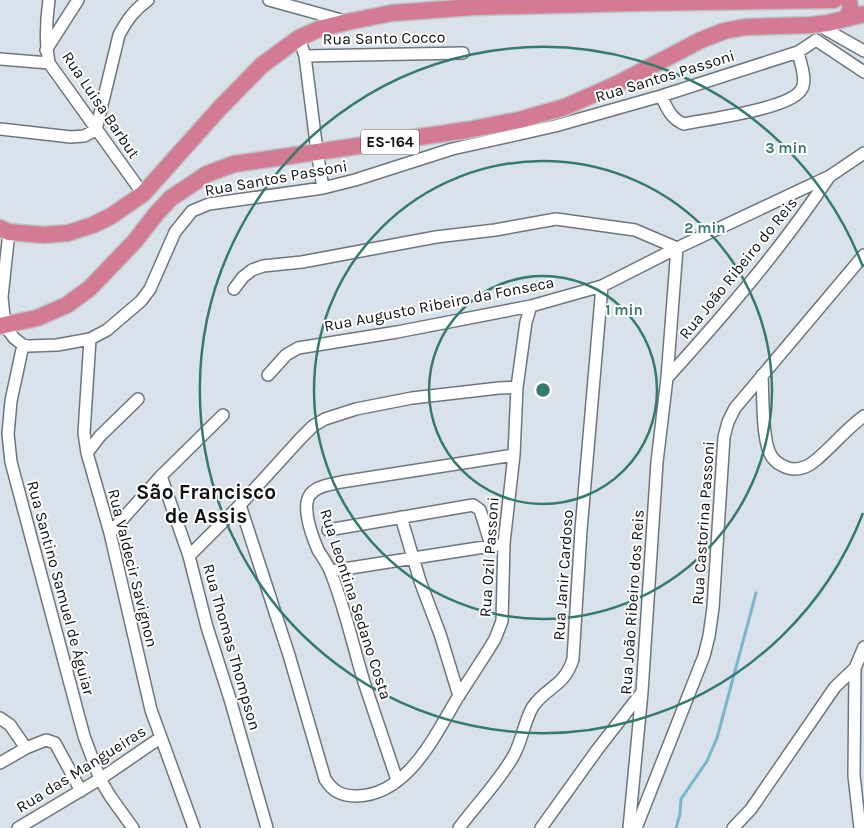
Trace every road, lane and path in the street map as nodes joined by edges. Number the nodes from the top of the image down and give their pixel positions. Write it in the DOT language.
graph roads {
  1 [pos="49,0"];
  2 [pos="78,0"];
  3 [pos="148,0"];
  4 [pos="269,0"];
  5 [pos="834,0"];
  6 [pos="848,0"];
  7 [pos="864,14"];
  8 [pos="845,19"];
  9 [pos="346,22"];
  10 [pos="816,30"];
  11 [pos="299,38"];
  12 [pos="46,50"];
  13 [pos="864,51"];
  14 [pos="798,52"];
  15 [pos="463,53"];
  16 [pos="305,56"];
  17 [pos="0,59"];
  18 [pos="49,63"];
  19 [pos="864,72"];
  20 [pos="661,96"];
  21 [pos="0,129"];
  22 [pos="96,130"];
  23 [pos="316,151"];
  24 [pos="864,153"];
  25 [pos="830,176"];
  26 [pos="323,188"];
  27 [pos="143,194"];
  28 [pos="4,230"];
  29 [pos="677,248"];
  30 [pos="864,255"];
  31 [pos="602,286"];
  32 [pos="234,289"];
  33 [pos="531,306"];
  34 [pos="2,326"];
  35 [pos="90,339"];
  36 [pos="22,345"];
  37 [pos="268,375"];
  38 [pos="762,375"];
  39 [pos="666,378"];
  40 [pos="518,387"];
  41 [pos="138,399"];
  42 [pos="223,415"];
  43 [pos="864,416"];
  44 [pos="87,454"];
  45 [pos="514,455"];
  46 [pos="161,476"];
  47 [pos="240,505"];
  48 [pos="401,517"];
  49 [pos="328,530"];
  50 [pos="110,533"];
  51 [pos="504,544"];
  52 [pos="491,546"];
  53 [pos="189,556"];
  54 [pos="414,557"];
  55 [pos="331,571"];
  56 [pos="864,647"];
  57 [pos="855,668"];
  58 [pos="642,692"];
  59 [pos="459,696"];
  60 [pos="0,718"];
  61 [pos="160,738"];
  62 [pos="26,748"];
  63 [pos="0,763"];
  64 [pos="100,780"];
  65 [pos="397,780"];
  66 [pos="81,791"];
  67 [pos="18,828"];
  68 [pos="133,828"];
  69 [pos="194,828"];
  70 [pos="267,828"];
  71 [pos="459,828"];
  72 [pos="541,828"];
  73 [pos="629,828"];
  74 [pos="636,828"];
  75 [pos="733,828"];
  76 [pos="860,828"];
  1 -- 12 [label="street, Rua Luisa Barbut"];
  2 -- 12 [label="street"];
  3 -- 22 [label="street"];
  4 -- 9 [label="street"];
  5 -- 9 [label="highway"];
  6 -- 8 [label="highway"];
  7 -- 8 [label="highway, ES-164"];
  8 -- 10 [label="highway, ES-164"];
  9 -- 11 [label="highway"];
  10 -- 13 [label="street"];
  10 -- 14 [label="street, Rua Santos Passoni"];
  10 -- 19 [label="street"];
  10 -- 23 [label="highway, ES-164"];
  11 -- 16 [label="street"];
  11 -- 27 [label="highway"];
  12 -- 18 [label="street, Rua Luisa Barbut"];
  14 -- 20 [label="street, Rua Santos Passoni"];
  14 -- 20 [label="street"];
  15 -- 16 [label="street, Rua Santo Cocco"];
  16 -- 23 [label="street"];
  17 -- 18 [label="street"];
  18 -- 22 [label="street, Rua Luisa Barbut"];
  20 -- 26 [label="street, Rua Santos Passoni"];
  21 -- 22 [label="street"];
  22 -- 27 [label="street, Rua Luisa Barbut"];
  23 -- 26 [label="street"];
  23 -- 34 [label="highway, ES-164"];
  24 -- 25 [label="street"];
  25 -- 29 [label="street, Rua Augusto Ribeiro da Fonseca"];
  25 -- 39 [label="street, Rua João Ribeiro do Reis"];
  26 -- 35 [label="street, Rua Santos Passoni"];
  27 -- 28 [label="highway"];
  28 -- 34 [label="street"];
  29 -- 31 [label="street, Rua Augusto Ribeiro da Fonseca"];
  29 -- 32 [label="street"];
  29 -- 39 [label="street, Rua João Ribeiro dos Reis"];
  30 -- 38 [label="street, Rua Castorina Passoni"];
  31 -- 33 [label="street, Rua Augusto Ribeiro da Fonseca"];
  31 -- 71 [label="street, Rua Janir Cardoso"];
  33 -- 37 [label="street, Rua Augusto Ribeiro da Fonseca"];
  33 -- 40 [label="street, Rua Ozil Passoni"];
  34 -- 36 [label="street"];
  35 -- 36 [label="street, Rua Santos Passoni"];
  35 -- 44 [label="street, Rua Valdecir Savignon"];
  36 -- 64 [label="street, Rua Santino Samuel de Águiar"];
  38 -- 43 [label="street"];
  38 -- 74 [label="street, Rua Castorina Passoni"];
  39 -- 58 [label="street, Rua João Ribeiro dos Reis"];
  40 -- 45 [label="street, Rua Ozil Passoni"];
  40 -- 47 [label="street"];
  41 -- 44 [label="street"];
  42 -- 46 [label="street"];
  44 -- 50 [label="street, Rua Valdecir Savignon"];
  45 -- 51 [label="street, Rua Ozil Passoni"];
  45 -- 55 [label="street, Rua Leontina Sedano Costa"];
  46 -- 50 [label="street"];
  46 -- 53 [label="street, Rua Thomas Thompson"];
  47 -- 53 [label="street"];
  47 -- 65 [label="street, Rua Ozil Passoni"];
  48 -- 49 [label="street"];
  48 -- 52 [label="street"];
  48 -- 54 [label="street"];
  50 -- 61 [label="street, Rua Valdecir Savignon"];
  51 -- 52 [label="street"];
  51 -- 59 [label="street, Rua Ozil Passoni"];
  52 -- 54 [label="street"];
  53 -- 70 [label="street, Rua Thomas Thompson"];
  54 -- 55 [label="street"];
  54 -- 59 [label="street"];
  55 -- 65 [label="street, Rua Leontina Sedano Costa"];
  56 -- 57 [label="street"];
  57 -- 75 [label="street"];
  57 -- 76 [label="street"];
  58 -- 72 [label="street"];
  58 -- 73 [label="street, Rua João Ribeiro dos Reis"];
  59 -- 65 [label="street, Rua Ozil Passoni"];
  60 -- 62 [label="street"];
  61 -- 64 [label="street, Rua das Mangueiras"];
  61 -- 69 [label="street, Rua Valdecir Savignon"];
  62 -- 63 [label="street"];
  62 -- 66 [label="street"];
  64 -- 66 [label="street, Rua das Mangueiras"];
  64 -- 68 [label="street, Rua Santino Samuel de Águiar"];
  66 -- 67 [label="street, Rua das Mangueiras"];
}
